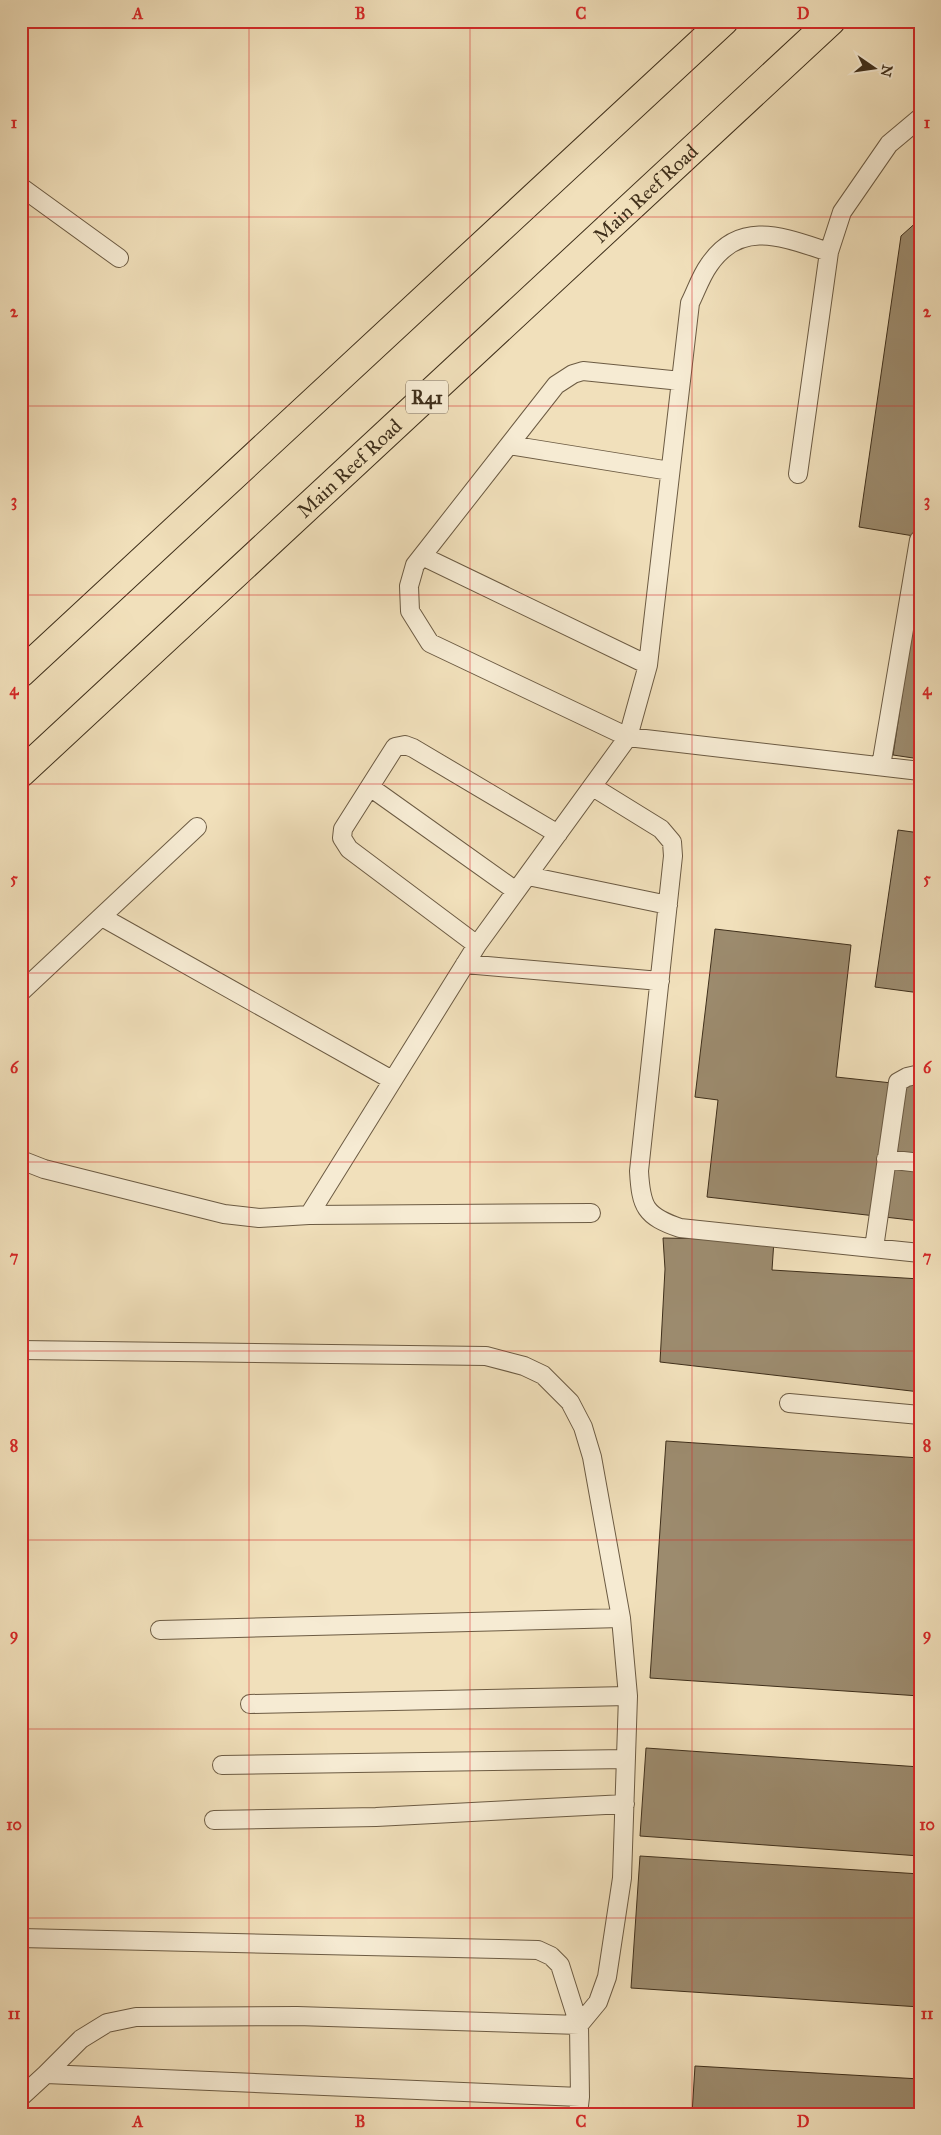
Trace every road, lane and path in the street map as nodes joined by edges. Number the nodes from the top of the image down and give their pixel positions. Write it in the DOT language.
graph roads {
  1 [pos="724,21"];
  2 [pos="831,21"];
  3 [pos="920,118"];
  4 [pos="21,187"];
  5 [pos="829,252"];
  6 [pos="119,258"];
  7 [pos="681,381"];
  8 [pos="509,445"];
  9 [pos="670,471"];
  10 [pos="798,474"];
  11 [pos="919,540"];
  12 [pos="422,556"];
  13 [pos="648,665"];
  14 [pos="21,673"];
  15 [pos="628,737"];
  16 [pos="881,766"];
  17 [pos="920,771"];
  18 [pos="21,773"];
  19 [pos="370,787"];
  20 [pos="593,787"];
  21 [pos="198,827"];
  22 [pos="558,834"];
  23 [pos="528,876"];
  24 [pos="516,891"];
  25 [pos="668,905"];
  26 [pos="102,916"];
  27 [pos="477,945"];
  28 [pos="465,964"];
  29 [pos="660,981"];
  30 [pos="21,992"];
  31 [pos="920,1074"];
  32 [pos="392,1080"];
  33 [pos="21,1160"];
  34 [pos="886,1160"];
  35 [pos="920,1163"];
  36 [pos="590,1213"];
  37 [pos="309,1215"];
  38 [pos="874,1248"];
  39 [pos="920,1253"];
  40 [pos="21,1350"];
  41 [pos="789,1403"];
  42 [pos="920,1415"];
  43 [pos="621,1618"];
  44 [pos="160,1630"];
  45 [pos="628,1696"];
  46 [pos="250,1704"];
  47 [pos="626,1759"];
  48 [pos="222,1765"];
  49 [pos="625,1804"];
  50 [pos="214,1820"];
  51 [pos="21,1938"];
  52 [pos="579,2025"];
  53 [pos="46,2074"];
  54 [pos="21,2097"];
  55 [pos="579,2105"];
  1 -- 14 [label="main road"];
  2 -- 18 [label="main road, Main Reef Road / R41"];
  3 -- 5 [label="lane"];
  4 -- 6 [label="lane"];
  5 -- 7 [label="lane"];
  5 -- 10 [label="lane"];
  7 -- 8 [label="lane"];
  7 -- 9 [label="lane"];
  8 -- 9 [label="lane"];
  8 -- 12 [label="lane"];
  9 -- 13 [label="lane"];
  11 -- 16 [label="lane"];
  12 -- 13 [label="lane"];
  12 -- 15 [label="lane"];
  13 -- 15 [label="lane"];
  15 -- 16 [label="lane"];
  15 -- 20 [label="lane"];
  16 -- 17 [label="lane"];
  19 -- 22 [label="lane"];
  19 -- 24 [label="lane"];
  19 -- 27 [label="lane"];
  20 -- 22 [label="lane"];
  20 -- 25 [label="lane"];
  21 -- 26 [label="lane"];
  22 -- 23 [label="lane"];
  23 -- 24 [label="lane"];
  23 -- 25 [label="lane"];
  24 -- 27 [label="lane"];
  25 -- 29 [label="lane"];
  26 -- 30 [label="lane"];
  26 -- 32 [label="lane"];
  27 -- 28 [label="lane"];
  28 -- 29 [label="lane"];
  28 -- 32 [label="lane"];
  29 -- 38 [label="lane"];
  31 -- 34 [label="lane"];
  32 -- 37 [label="lane"];
  33 -- 37 [label="lane"];
  34 -- 35 [label="lane"];
  34 -- 38 [label="lane"];
  36 -- 37 [label="lane"];
  38 -- 39 [label="lane"];
  40 -- 43 [label="lane"];
  41 -- 42 [label="lane"];
  43 -- 44 [label="lane"];
  43 -- 45 [label="lane"];
  45 -- 46 [label="lane"];
  45 -- 47 [label="lane"];
  47 -- 48 [label="lane"];
  47 -- 49 [label="lane"];
  49 -- 50 [label="lane"];
  49 -- 52 [label="lane"];
  51 -- 52 [label="lane"];
  52 -- 53 [label="lane"];
  52 -- 55 [label="lane"];
  53 -- 54 [label="lane"];
  53 -- 55 [label="lane"];
}
